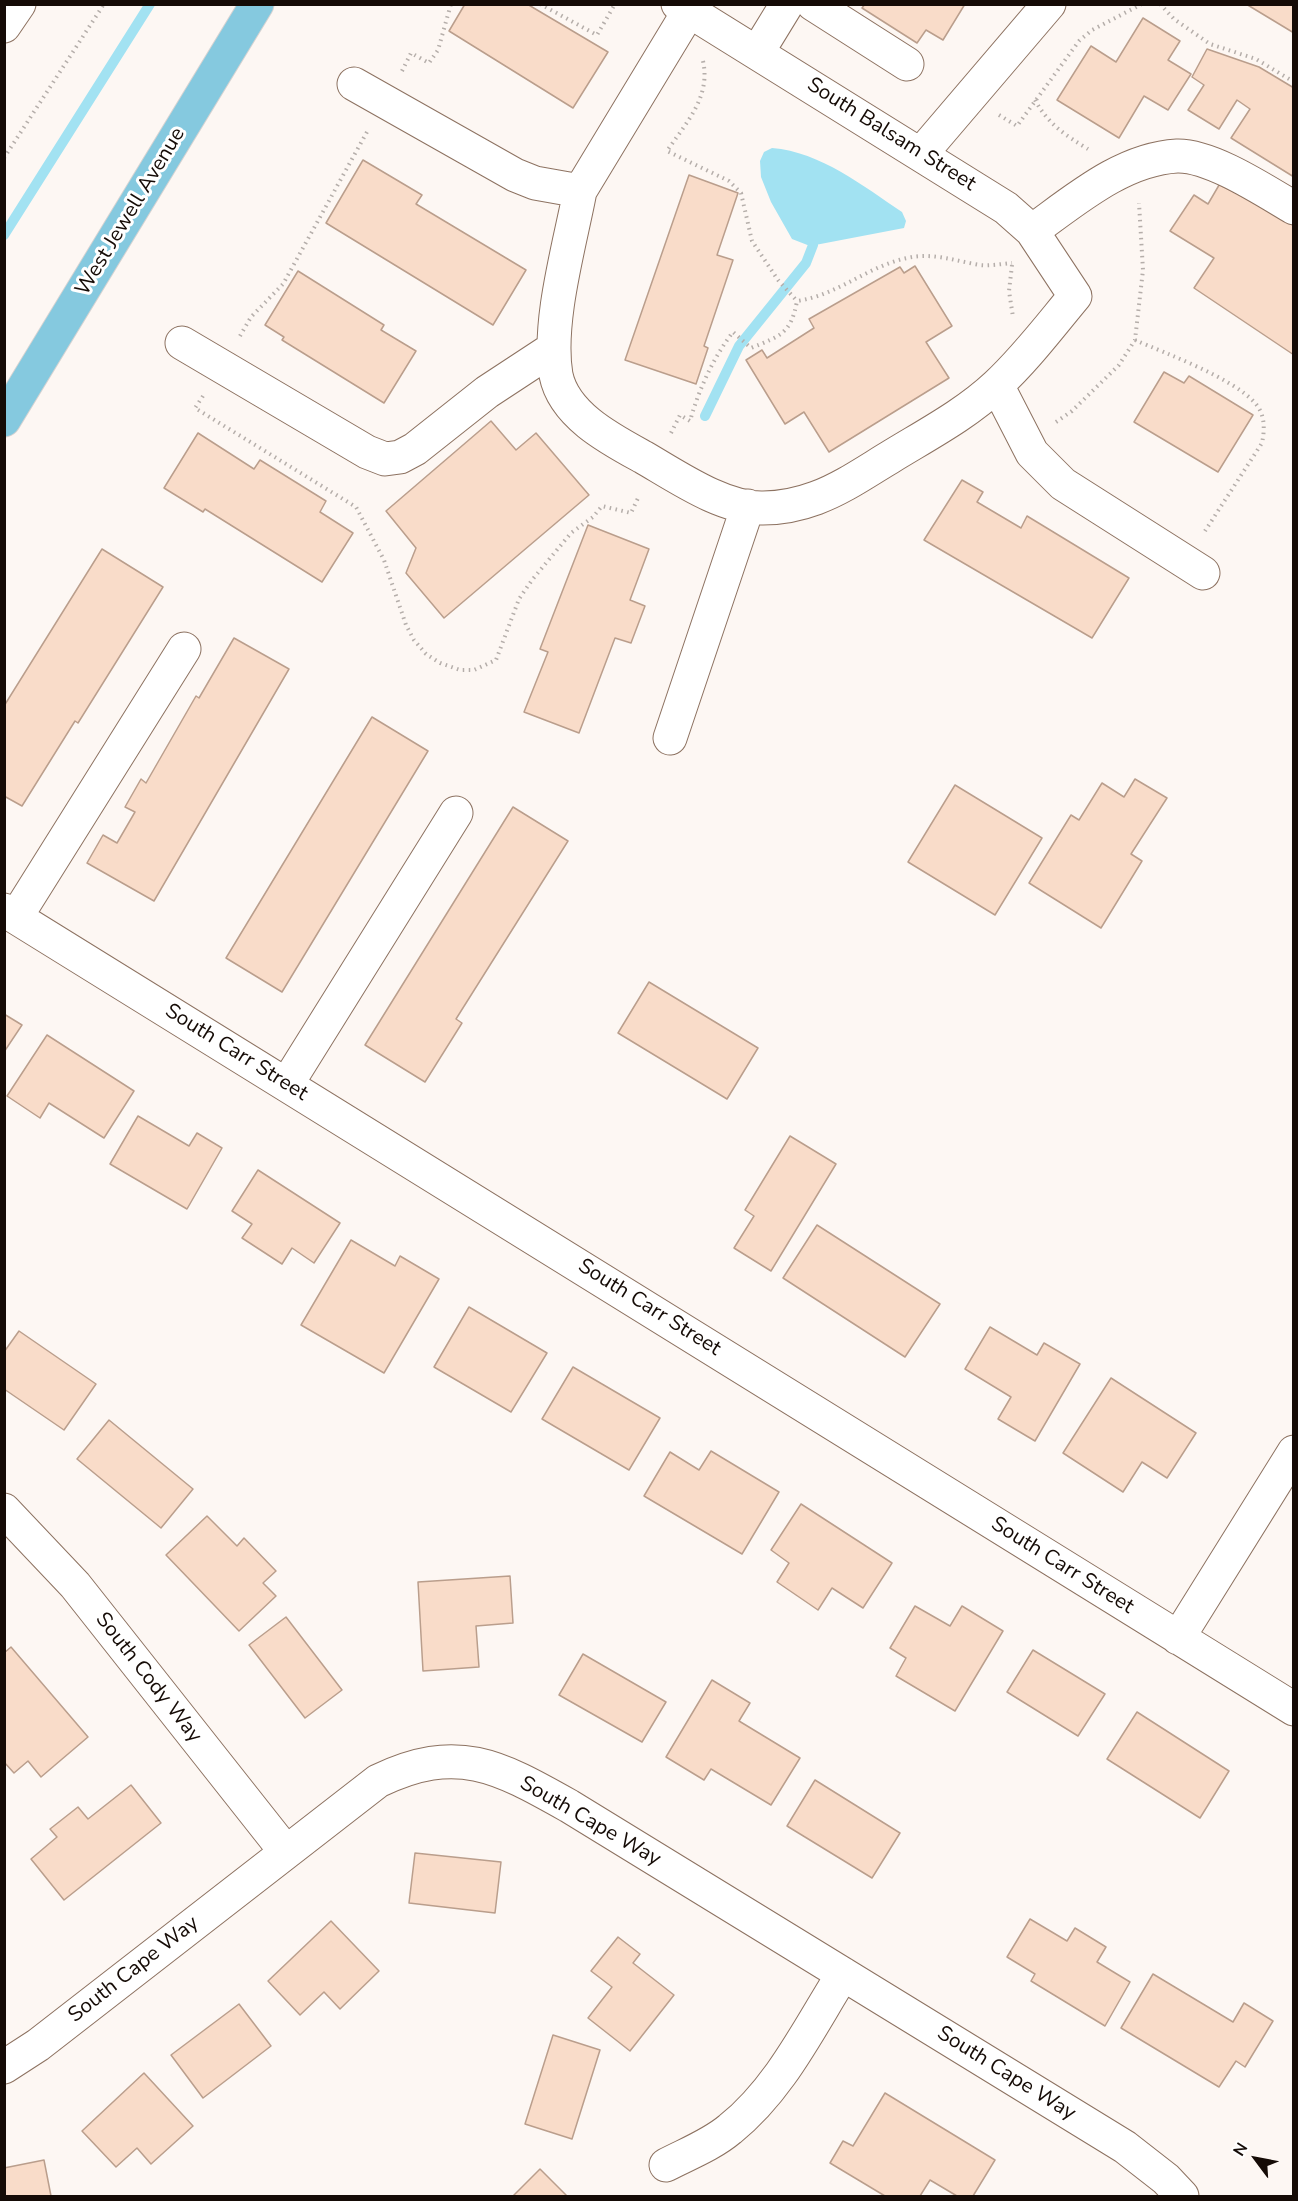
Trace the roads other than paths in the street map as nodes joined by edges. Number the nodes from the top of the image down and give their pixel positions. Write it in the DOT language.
graph roads {
  1 [pos="19,4"];
  2 [pos="256,4"];
  3 [pos="787,4"];
  4 [pos="813,4"];
  5 [pos="1049,4"];
  6 [pos="684,8"];
  7 [pos="4,26"];
  8 [pos="757,53"];
  9 [pos="907,64"];
  10 [pos="354,84"];
  11 [pos="921,154"];
  12 [pos="579,191"];
  13 [pos="1293,208"];
  14 [pos="1032,231"];
  15 [pos="182,343"];
  16 [pos="554,348"];
  17 [pos="997,385"];
  18 [pos="4,420"];
  19 [pos="748,506"];
  20 [pos="1194,567"];
  21 [pos="184,649"];
  22 [pos="670,738"];
  23 [pos="456,813"];
  24 [pos="10,913"];
  25 [pos="287,1084"];
  26 [pos="1293,1452"];
  27 [pos="4,1510"];
  28 [pos="1178,1638"];
  29 [pos="1293,1709"];
  30 [pos="286,1852"];
  31 [pos="843,1974"];
  32 [pos="4,2067"];
  33 [pos="666,2165"];
  34 [pos="1182,2196"];
  1 -- 7 [label="street"];
  2 -- 18 [label="main road, West Jewell Avenue"];
  3 -- 8 [label="street"];
  4 -- 9 [label="street"];
  5 -- 11 [label="street"];
  6 -- 8 [label="street, South Balsam Street"];
  6 -- 12 [label="street"];
  8 -- 11 [label="street, South Balsam Street"];
  10 -- 12 [label="street"];
  11 -- 14 [label="street, South Balsam Street"];
  12 -- 16 [label="street"];
  13 -- 14 [label="street"];
  14 -- 17 [label="street, South Balsam Street"];
  15 -- 16 [label="street"];
  16 -- 19 [label="street"];
  17 -- 19 [label="street"];
  17 -- 20 [label="street"];
  19 -- 22 [label="street"];
  21 -- 24 [label="street"];
  23 -- 25 [label="street"];
  24 -- 25 [label="street, South Carr Street"];
  25 -- 28 [label="street, South Carr Street"];
  26 -- 28 [label="street"];
  27 -- 30 [label="street, South Cody Way"];
  28 -- 29 [label="street, South Carr Street"];
  30 -- 31 [label="street, South Cape Way"];
  30 -- 32 [label="street, South Cape Way"];
  31 -- 33 [label="street"];
  31 -- 34 [label="street, South Cape Way"];
}
